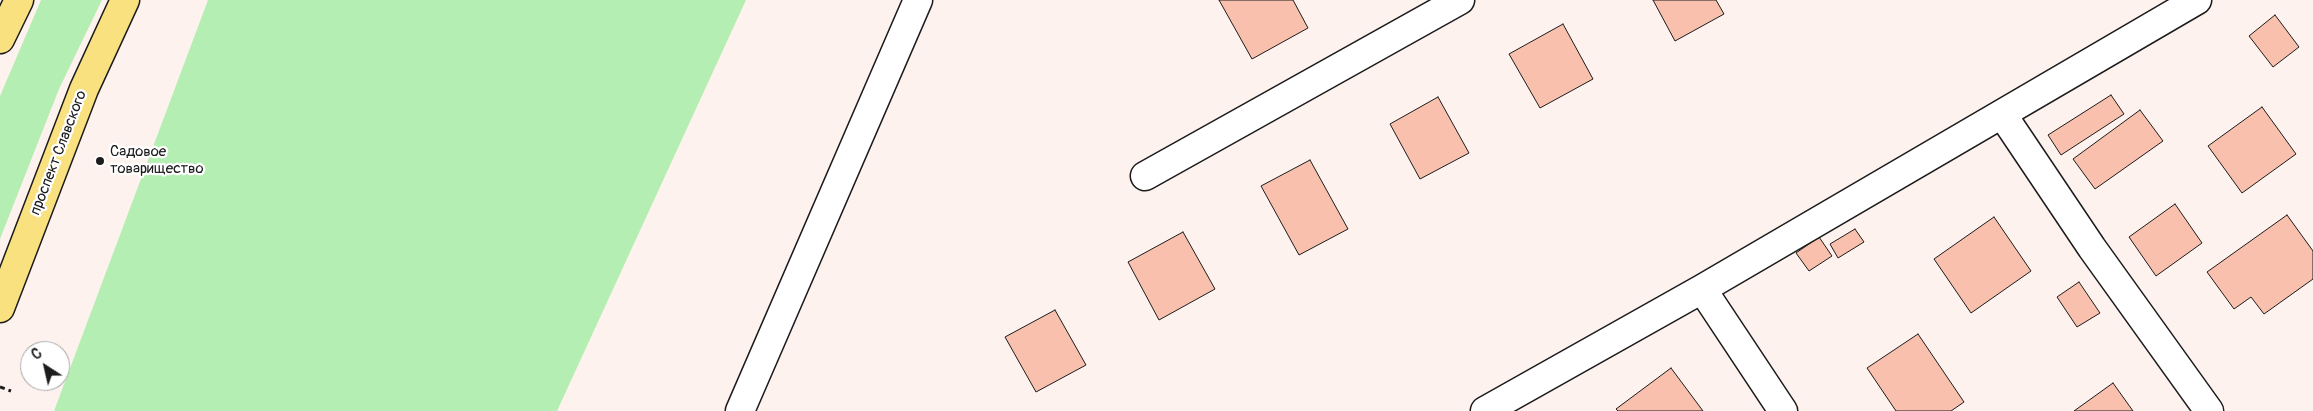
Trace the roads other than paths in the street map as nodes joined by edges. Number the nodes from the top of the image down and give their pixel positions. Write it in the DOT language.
graph roads {
  1 [pos="19,0"];
  2 [pos="125,0"];
  3 [pos="918,0"];
  4 [pos="1460,0"];
  5 [pos="2197,0"];
  6 [pos="0,39"];
  7 [pos="2002,114"];
  8 [pos="1145,176"];
  9 [pos="1702,289"];
  10 [pos="0,308"];
  11 [pos="740,411"];
  12 [pos="1485,411"];
  13 [pos="1783,411"];
  14 [pos="2209,411"];
  1 -- 6 [label="main road"];
  2 -- 10 [label="main road, проспект Славского"];
  3 -- 11 [label="street"];
  4 -- 8 [label="street"];
  5 -- 7 [label="street"];
  7 -- 9 [label="street"];
  7 -- 14 [label="street"];
  9 -- 12 [label="street"];
  9 -- 13 [label="street"];
}
